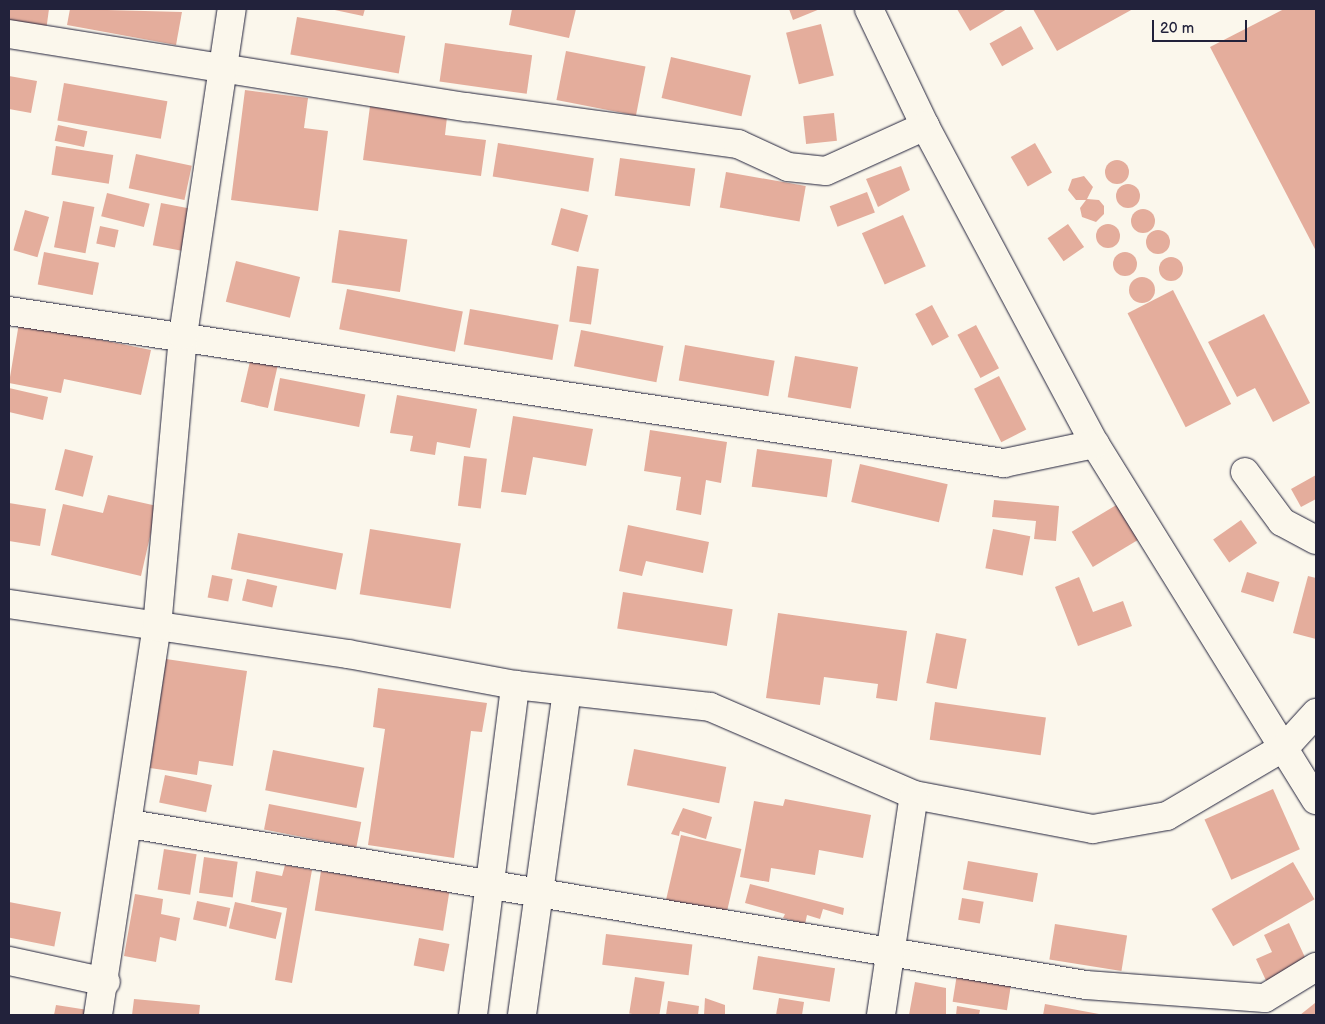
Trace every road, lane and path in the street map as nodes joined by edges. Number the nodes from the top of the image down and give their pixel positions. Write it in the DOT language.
graph roads {
  1 [pos="232,9"];
  2 [pos="869,9"];
  3 [pos="9,34"];
  4 [pos="226,66"];
  5 [pos="925,126"];
  6 [pos="9,311"];
  7 [pos="184,335"];
  8 [pos="1095,444"];
  9 [pos="1244,472"];
  10 [pos="1316,540"];
  11 [pos="9,604"];
  12 [pos="157,627"];
  13 [pos="515,685"];
  14 [pos="567,692"];
  15 [pos="1316,713"];
  16 [pos="1286,746"];
  17 [pos="914,795"];
  18 [pos="1316,800"];
  19 [pos="130,824"];
  20 [pos="490,885"];
  21 [pos="538,892"];
  22 [pos="891,950"];
  23 [pos="9,961"];
  24 [pos="1316,967"];
  25 [pos="106,982"];
  26 [pos="98,1015"];
  27 [pos="473,1015"];
  28 [pos="522,1015"];
  29 [pos="882,1015"];
  1 -- 4 [label="street"];
  2 -- 5 [label="street"];
  3 -- 4 [label="street"];
  4 -- 5 [label="street"];
  4 -- 7 [label="street"];
  5 -- 8 [label="street"];
  6 -- 7 [label="street"];
  7 -- 8 [label="street"];
  7 -- 12 [label="street"];
  8 -- 16 [label="street"];
  9 -- 10 [label="street"];
  11 -- 12 [label="street"];
  12 -- 13 [label="street"];
  12 -- 19 [label="street"];
  13 -- 14 [label="street"];
  13 -- 20 [label="street"];
  14 -- 17 [label="street"];
  14 -- 21 [label="street"];
  15 -- 16 [label="street"];
  16 -- 17 [label="street"];
  16 -- 18 [label="street"];
  17 -- 22 [label="street"];
  19 -- 20 [label="street"];
  19 -- 25 [label="street"];
  20 -- 21 [label="street"];
  20 -- 27 [label="street"];
  21 -- 22 [label="street"];
  21 -- 28 [label="street"];
  22 -- 24 [label="street"];
  22 -- 29 [label="street"];
  23 -- 25 [label="street"];
  25 -- 26 [label="street"];
}
